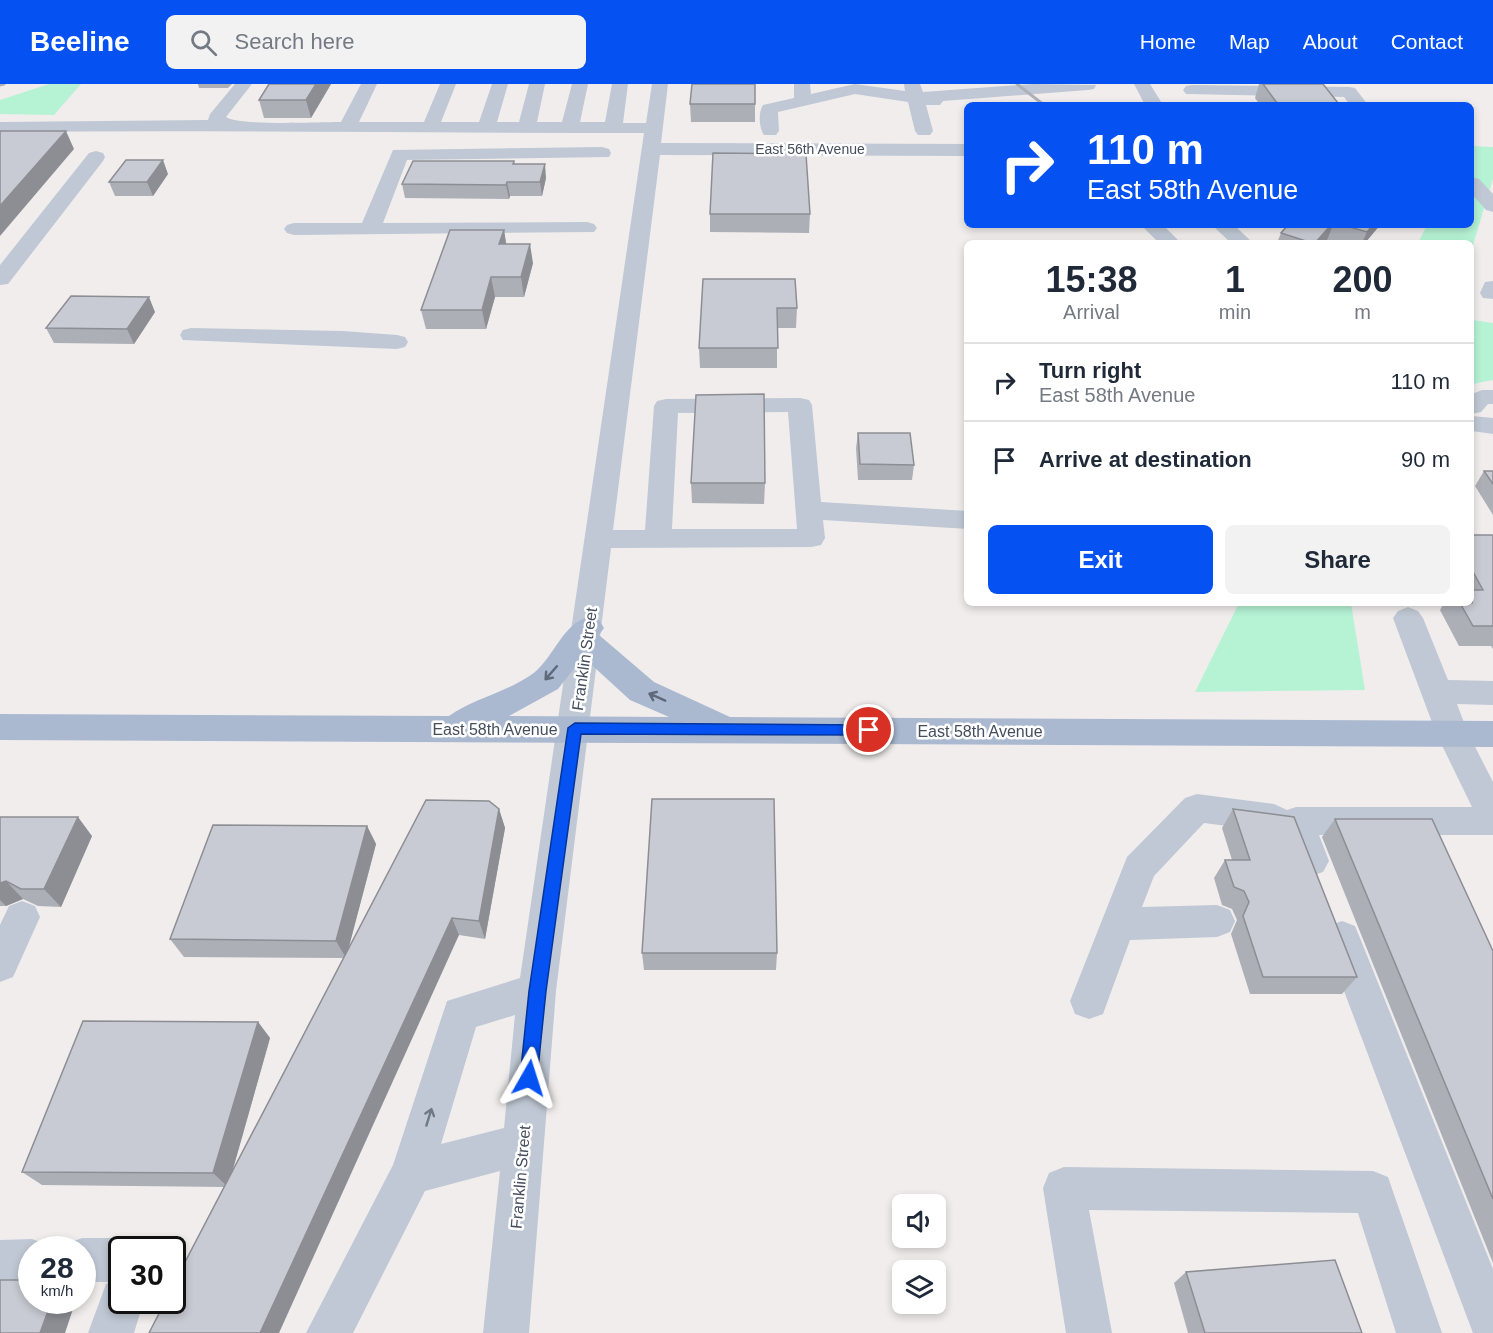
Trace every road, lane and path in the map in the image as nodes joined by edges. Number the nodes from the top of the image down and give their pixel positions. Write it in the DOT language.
graph roads {
  1 [pos="244,84"];
  2 [pos="369,84"];
  3 [pos="448,84"];
  4 [pos="500,84"];
  5 [pos="537,84"];
  6 [pos="580,84"];
  7 [pos="620,84"];
  8 [pos="660,84"];
  9 [pos="1142,84"];
  10 [pos="864,87"];
  11 [pos="1190,87"];
  12 [pos="1091,89"];
  13 [pos="1236,90"];
  14 [pos="913,91"];
  15 [pos="802,93"];
  16 [pos="1152,102"];
  17 [pos="1199,102"];
  18 [pos="1246,102"];
  19 [pos="1357,102"];
  20 [pos="964,105"];
  21 [pos="224,125"];
  22 [pos="0,127"];
  23 [pos="347,128"];
  24 [pos="430,128"];
  25 [pos="486,128"];
  26 [pos="526,128"];
  27 [pos="570,128"];
  28 [pos="613,128"];
  29 [pos="747,131"];
  30 [pos="900,131"];
  31 [pos="924,131"];
  32 [pos="946,131"];
  33 [pos="659,135"];
  34 [pos="964,150"];
  35 [pos="602,153"];
  36 [pos="96,157"];
  37 [pos="1474,185"];
  38 [pos="1493,206"];
  39 [pos="587,228"];
  40 [pos="1154,228"];
  41 [pos="1226,228"];
  42 [pos="1252,228"];
  43 [pos="294,229"];
  44 [pos="370,229"];
  45 [pos="1168,240"];
  46 [pos="1240,240"];
  47 [pos="1242,240"];
  48 [pos="0,279"];
  49 [pos="191,335"];
  50 [pos="396,342"];
  51 [pos="1493,397"];
  52 [pos="1474,405"];
  53 [pos="1474,424"];
  54 [pos="1493,426"];
  55 [pos="809,510"];
  56 [pos="964,520"];
  57 [pos="600,539"];
  58 [pos="658,539"];
  59 [pos="1408,618"];
  60 [pos="587,634"];
  61 [pos="1437,692"];
  62 [pos="1493,693"];
  63 [pos="0,727"];
  64 [pos="575,728"];
  65 [pos="450,729"];
  66 [pos="730,729"];
  67 [pos="1452,733"];
  68 [pos="1493,734"];
  69 [pos="1493,815"];
  70 [pos="1296,820"];
  71 [pos="1493,820"];
  72 [pos="22,917"];
  73 [pos="1217,921"];
  74 [pos="1118,924"];
  75 [pos="0,965"];
  76 [pos="537,991"];
  77 [pos="1089,1001"];
  78 [pos="522,1144"];
  79 [pos="411,1173"];
  80 [pos="18,1261"];
  81 [pos="0,1262"];
  82 [pos="117,1314"];
  83 [pos="1493,1326"];
  84 [pos="111,1333"];
  85 [pos="328,1333"];
  86 [pos="506,1333"];
  87 [pos="1089,1333"];
  88 [pos="1419,1333"];
  1 -- 21 [label="street"];
  2 -- 23 [label="street"];
  3 -- 24 [label="street"];
  4 -- 25 [label="street"];
  5 -- 26 [label="street"];
  6 -- 27 [label="street"];
  7 -- 28 [label="street"];
  8 -- 33 [label="street, Franklin Street"];
  9 -- 16 [label="street"];
  10 -- 14 [label="street"];
  10 -- 15 [label="street"];
  11 -- 13 [label="street"];
  11 -- 17 [label="street"];
  12 -- 14 [label="street"];
  13 -- 18 [label="street"];
  13 -- 19 [label="street"];
  14 -- 20 [label="street"];
  14 -- 31 [label="street"];
  15 -- 29 [label="street"];
  21 -- 22 [label="street, East 56th Avenue"];
  21 -- 23 [label="street, East 56th Avenue"];
  23 -- 24 [label="street, East 56th Avenue"];
  24 -- 25 [label="street, East 56th Avenue"];
  25 -- 26 [label="street, East 56th Avenue"];
  26 -- 27 [label="street, East 56th Avenue"];
  27 -- 28 [label="street, East 56th Avenue"];
  28 -- 33 [label="street, East 56th Avenue"];
  30 -- 31 [label="street"];
  31 -- 32 [label="street"];
  33 -- 34 [label="street, East 56th Avenue"];
  33 -- 57 [label="street, Franklin Street"];
  35 -- 44 [label="street"];
  36 -- 48 [label="street"];
  37 -- 38 [label="street"];
  39 -- 44 [label="street"];
  40 -- 45 [label="street"];
  41 -- 46 [label="street"];
  42 -- 47 [label="street"];
  43 -- 44 [label="street"];
  49 -- 50 [label="street"];
  51 -- 52 [label="street"];
  53 -- 54 [label="street"];
  55 -- 56 [label="street"];
  55 -- 58 [label="street"];
  55 -- 58 [label="street"];
  57 -- 58 [label="street"];
  57 -- 60 [label="street, Franklin Street"];
  59 -- 61 [label="street"];
  60 -- 64 [label="street, Franklin Street"];
  60 -- 65 [label="main road, one-way"];
  66 -- 60 [label="main road, one-way"];
  61 -- 62 [label="street"];
  61 -- 67 [label="street"];
  63 -- 65 [label="main road, East 58th Avenue"];
  64 -- 65 [label="main road, East 58th Avenue"];
  64 -- 66 [label="main road, East 58th Avenue"];
  64 -- 76 [label="street, Franklin Street"];
  66 -- 67 [label="main road, East 58th Avenue"];
  67 -- 68 [label="main road, East 58th Avenue"];
  67 -- 69 [label="street"];
  70 -- 71 [label="street"];
  70 -- 74 [label="street"];
  70 -- 83 [label="street"];
  72 -- 75 [label="street"];
  73 -- 74 [label="street"];
  74 -- 77 [label="street"];
  76 -- 78 [label="street, Franklin Street"];
  79 -- 76 [label="street, one-way"];
  78 -- 79 [label="street"];
  78 -- 86 [label="street, Franklin Street"];
  79 -- 85 [label="street"];
  80 -- 81 [label="street"];
  82 -- 84 [label="street"];
  87 -- 88 [label="street"];
}
